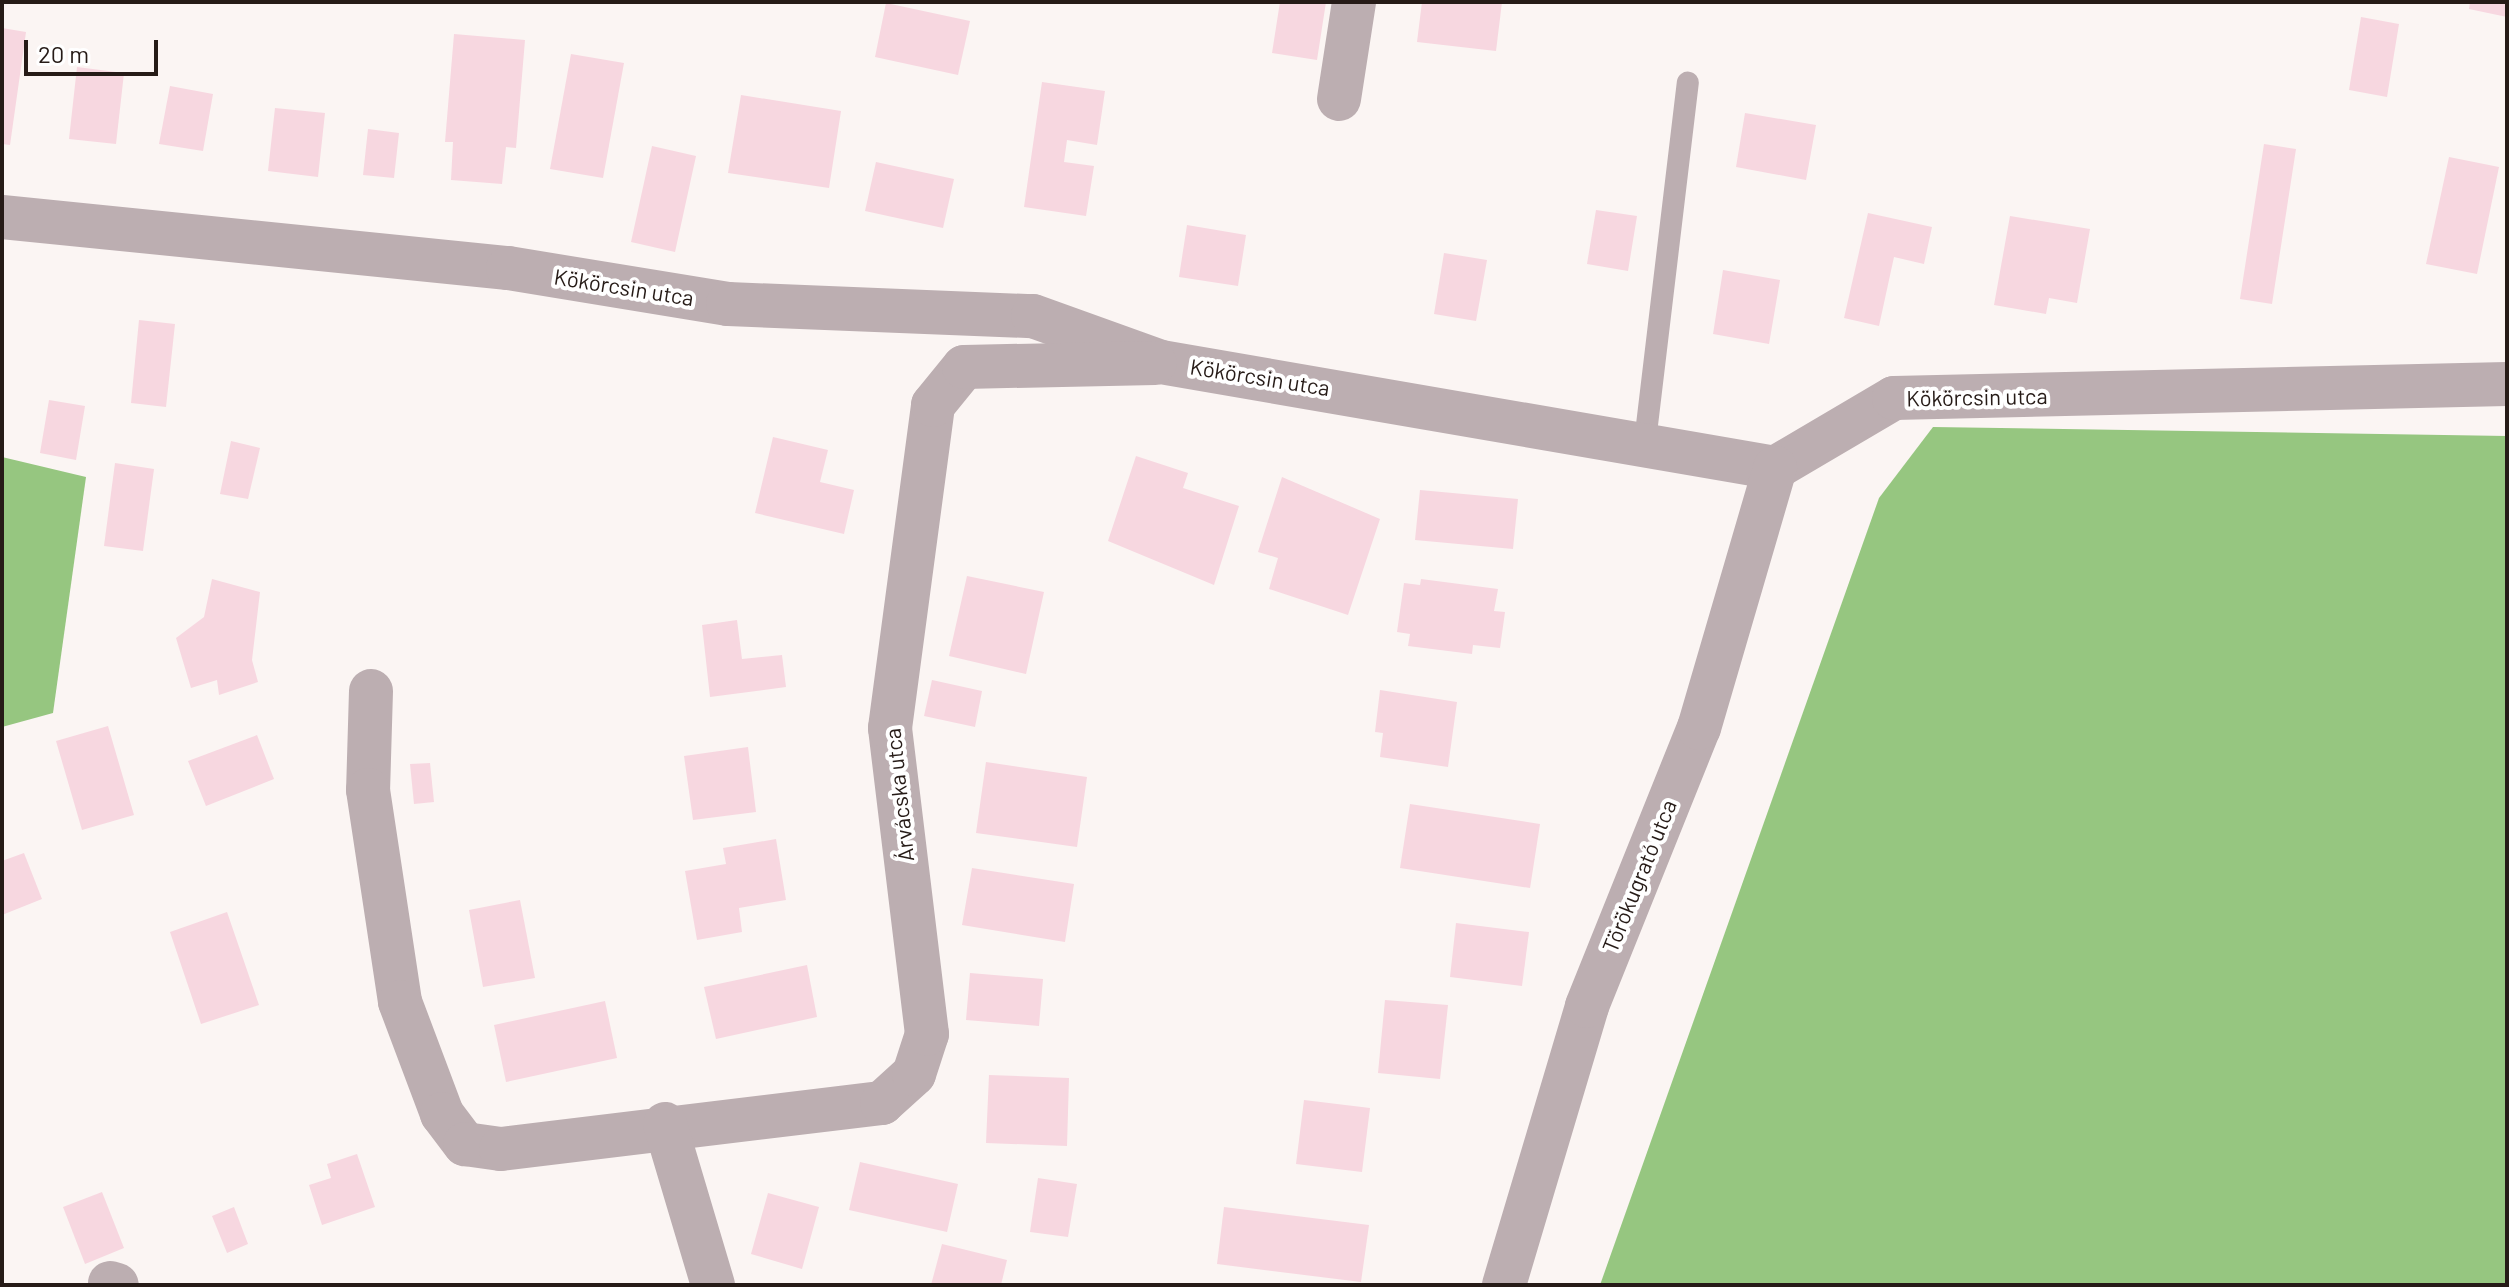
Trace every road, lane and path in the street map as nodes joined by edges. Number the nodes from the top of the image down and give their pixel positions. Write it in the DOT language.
graph roads {
  1 [pos="1354,2"];
  2 [pos="1688,83"];
  3 [pos="1339,99"];
  4 [pos="2,217"];
  5 [pos="1161,362"];
  6 [pos="2507,384"];
  7 [pos="1644,450"];
  8 [pos="1775,468"];
  9 [pos="371,691"];
  10 [pos="665,1124"];
  11 [pos="713,1285"];
  12 [pos="1504,1285"];
  1 -- 3 [label="street"];
  2 -- 7 [label="lane"];
  4 -- 5 [label="street, Kökörcsin utca"];
  5 -- 7 [label="street, Kökörcsin utca"];
  5 -- 10 [label="street, Árvácska utca"];
  6 -- 8 [label="street, Kökörcsin utca"];
  7 -- 8 [label="street, Kökörcsin utca"];
  8 -- 12 [label="street, Törökugrató utca"];
  9 -- 10 [label="street, Árvácska utca"];
  10 -- 11 [label="street"];
}
